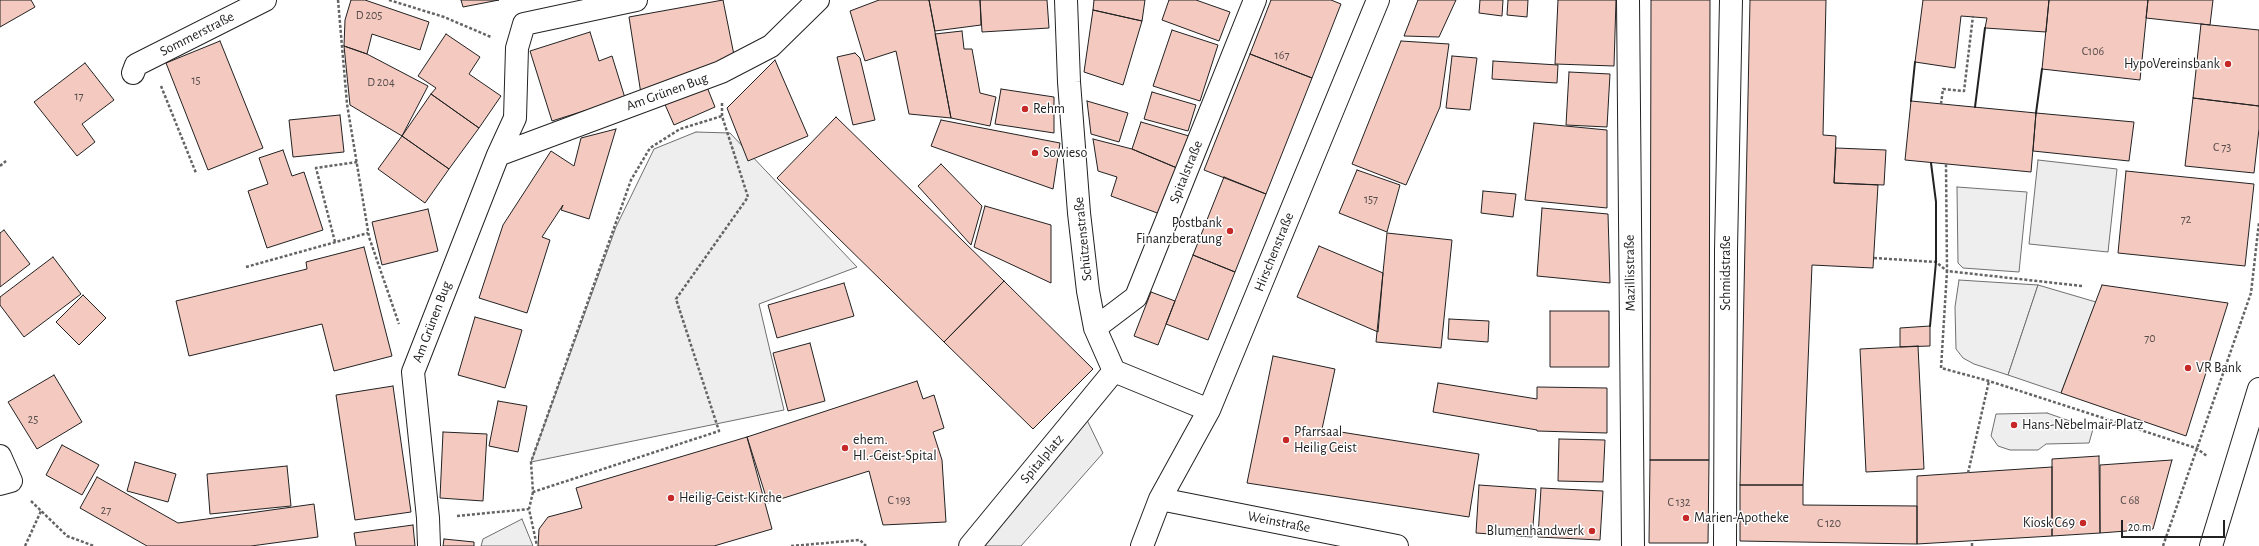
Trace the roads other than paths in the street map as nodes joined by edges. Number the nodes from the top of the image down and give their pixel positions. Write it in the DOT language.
graph roads {
  1 [pos="265,0"];
  2 [pos="636,0"];
  3 [pos="818,0"];
  4 [pos="1066,0"];
  5 [pos="1255,0"];
  6 [pos="1628,0"];
  7 [pos="1731,0"];
  8 [pos="1375,1"];
  9 [pos="134,72"];
  10 [pos="498,155"];
  11 [pos="1095,328"];
  12 [pos="1114,371"];
  13 [pos="2259,389"];
  14 [pos="1209,410"];
  15 [pos="0,456"];
  16 [pos="6,483"];
  17 [pos="1160,499"];
  18 [pos="428,546"];
  19 [pos="970,546"];
  20 [pos="1142,546"];
  21 [pos="1397,546"];
  22 [pos="1633,546"];
  23 [pos="1725,546"];
  24 [pos="2211,546"];
  1 -- 9 [label="street, Sommerstraße"];
  2 -- 10 [label="street, Am Grünen Bug"];
  3 -- 10 [label="street, Am Grünen Bug"];
  4 -- 11 [label="street, Schützenstraße"];
  5 -- 11 [label="street, Spitalstraße"];
  6 -- 22 [label="street, Mazillisstraße"];
  7 -- 23 [label="street, Schmidstraße"];
  8 -- 14 [label="street, Hirschenstraße"];
  10 -- 18 [label="street, Am Grünen Bug"];
  11 -- 12 [label="street, Schützenstraße"];
  12 -- 14 [label="street"];
  12 -- 19 [label="street, Spitalplatz"];
  13 -- 24 [label="street"];
  14 -- 17 [label="street, Hirschenstraße"];
  15 -- 16 [label="street"];
  17 -- 20 [label="street"];
  17 -- 21 [label="street, Weinstraße"];
}
